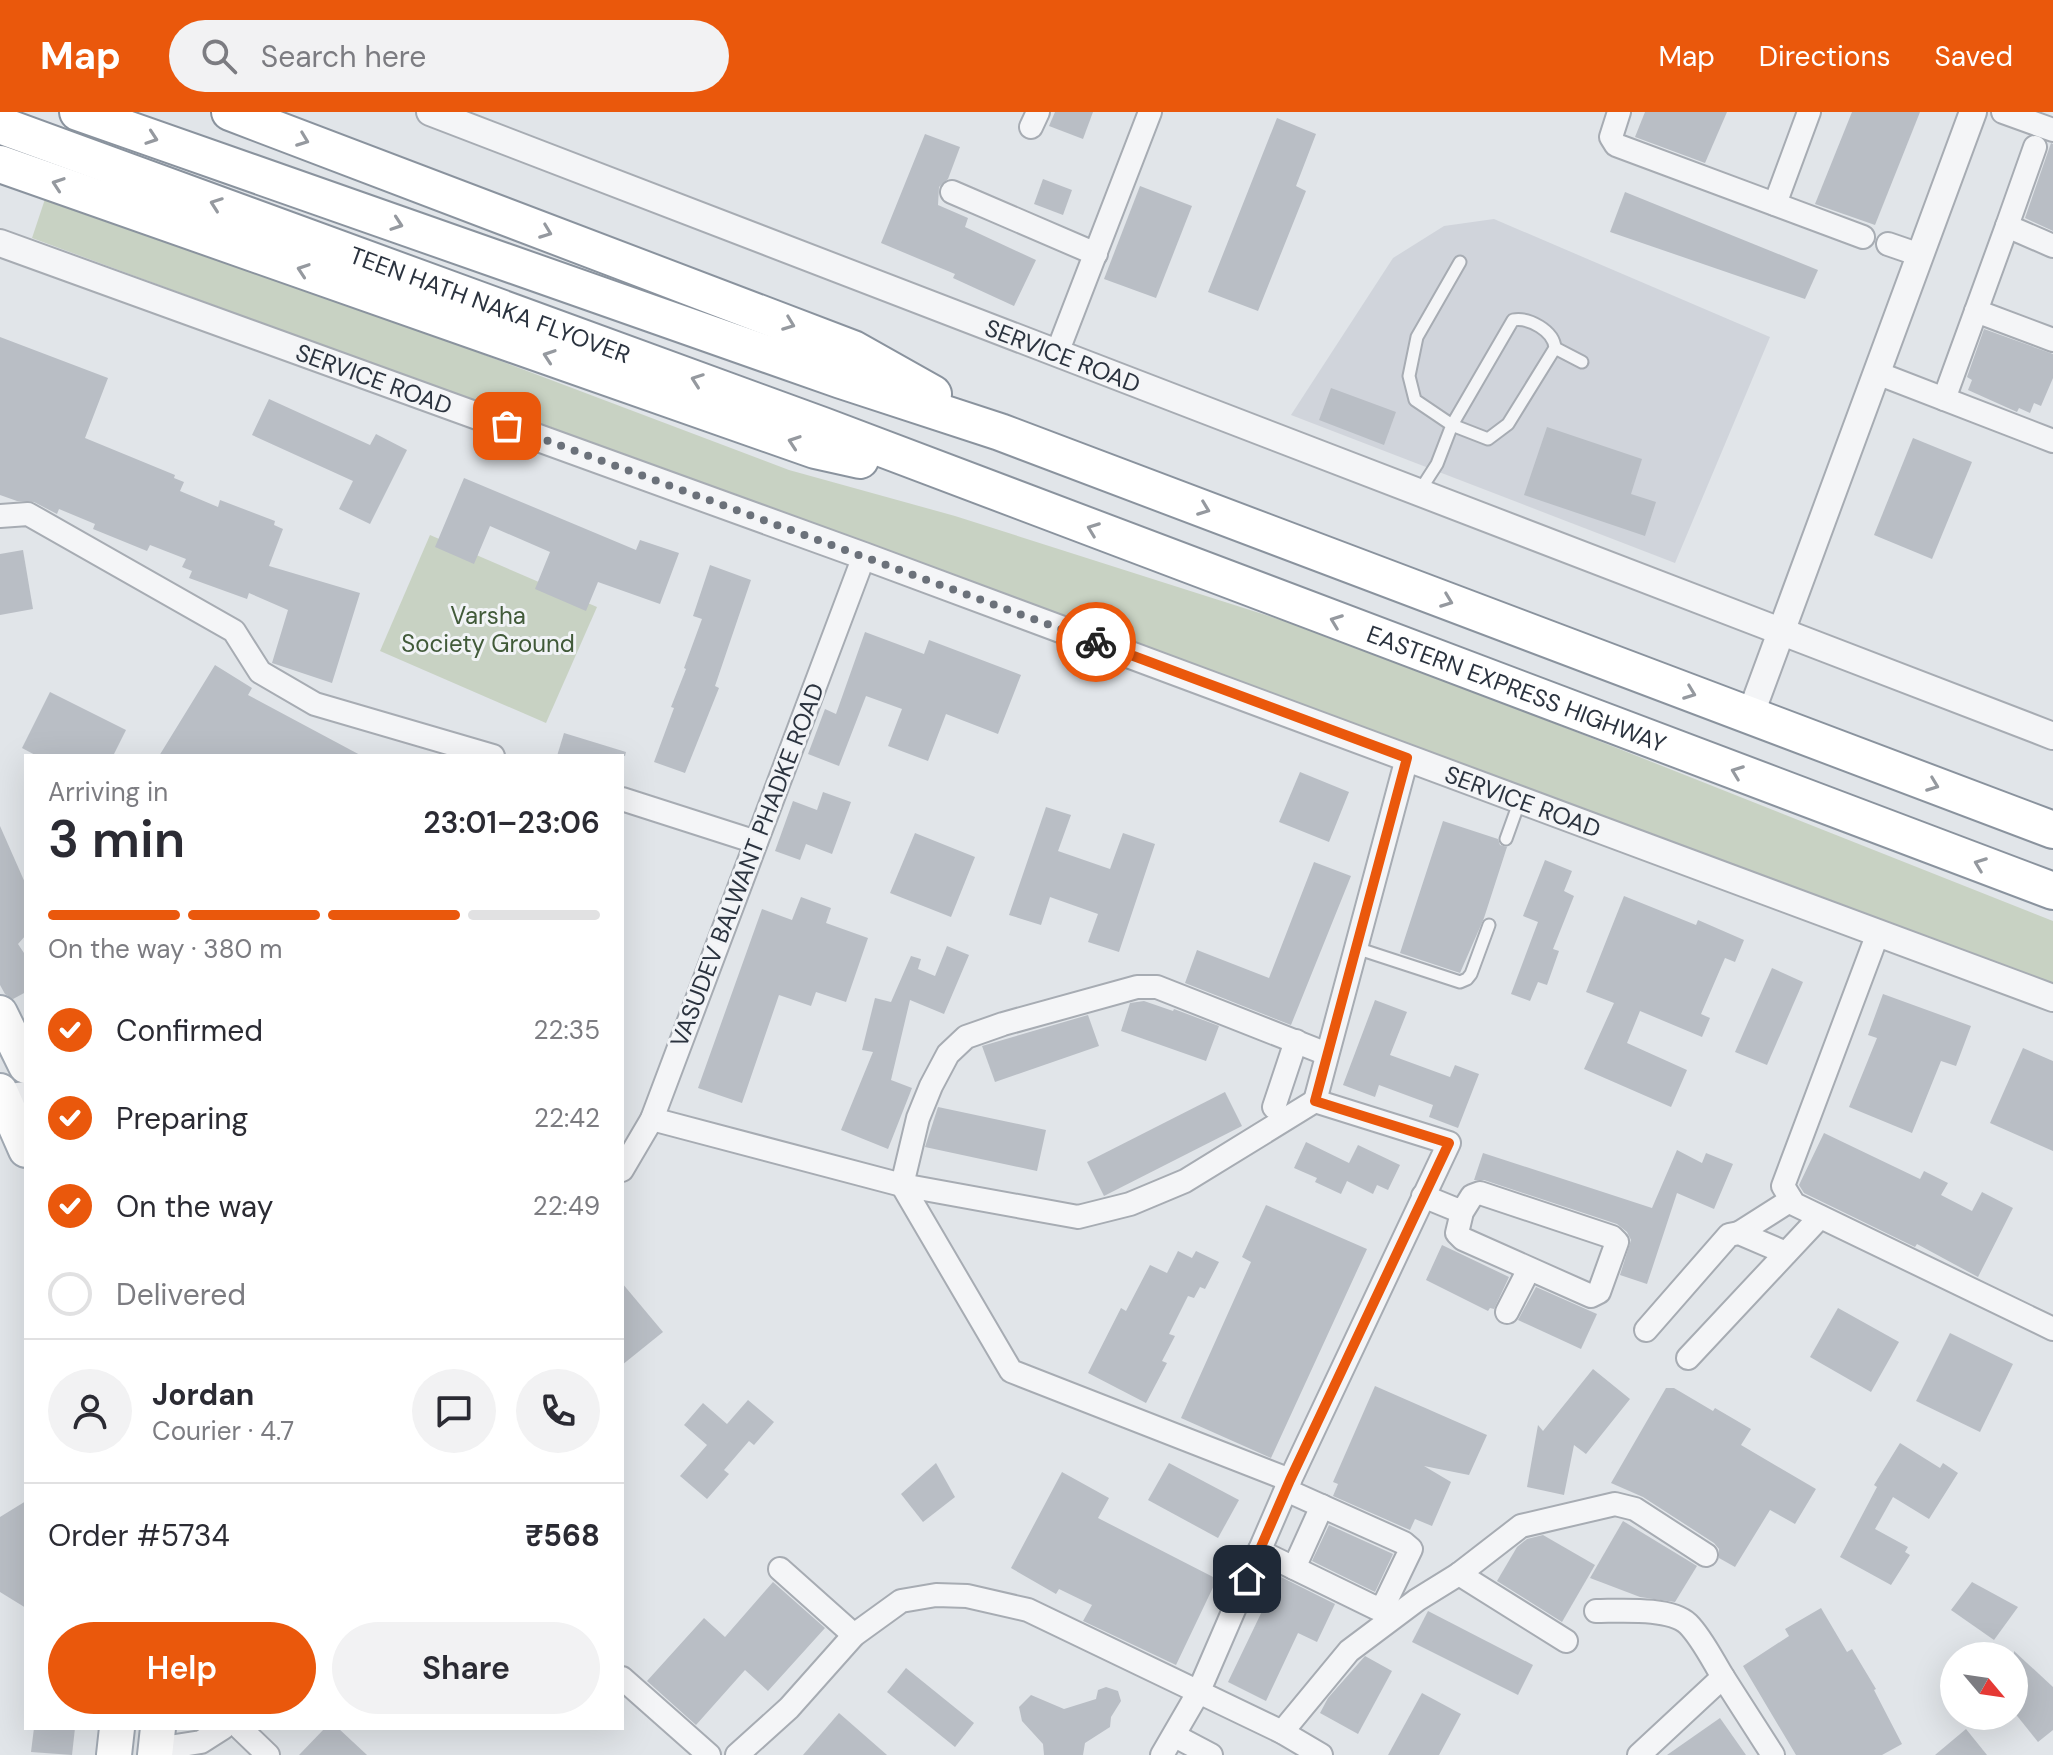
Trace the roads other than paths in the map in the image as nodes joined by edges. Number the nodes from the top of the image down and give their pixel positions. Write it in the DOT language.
graph roads {
  1 [pos="78,112"];
  2 [pos="230,112"];
  3 [pos="430,112"];
  4 [pos="1150,112"];
  5 [pos="1619,112"];
  6 [pos="1809,112"];
  7 [pos="1973,112"];
  8 [pos="2003,112"];
  9 [pos="0,125"];
  10 [pos="2053,130"];
  11 [pos="2035,147"];
  12 [pos="0,164"];
  13 [pos="952,192"];
  14 [pos="1775,204"];
  15 [pos="2007,226"];
  16 [pos="1863,237"];
  17 [pos="0,243"];
  18 [pos="1888,244"];
  19 [pos="2053,246"];
  20 [pos="1096,254"];
  21 [pos="1920,255"];
  22 [pos="1460,262"];
  23 [pos="1976,311"];
  24 [pos="2053,340"];
  25 [pos="1555,348"];
  26 [pos="1057,353"];
  27 [pos="1582,362"];
  28 [pos="1877,373"];
  29 [pos="1944,399"];
  30 [pos="1452,425"];
  31 [pos="1000,432"];
  32 [pos="2053,440"];
  33 [pos="979,486"];
  34 [pos="1419,492"];
  35 [pos="0,516"];
  36 [pos="864,556"];
  37 [pos="1782,632"];
  38 [pos="1750,716"];
  39 [pos="2053,736"];
  40 [pos="486,754"];
  41 [pos="1407,758"];
  42 [pos="624,800"];
  43 [pos="1520,800"];
  44 [pos="2053,830"];
  45 [pos="1506,839"];
  46 [pos="756,842"];
  47 [pos="2053,891"];
  48 [pos="1489,925"];
  49 [pos="1878,933"];
  50 [pos="1356,948"];
  51 [pos="2053,998"];
  52 [pos="0,1013"];
  53 [pos="1296,1041"];
  54 [pos="1327,1054"];
  55 [pos="24,1062"];
  56 [pos="7,1094"];
  57 [pos="1315,1101"];
  58 [pos="1274,1107"];
  59 [pos="652,1119"];
  60 [pos="24,1144"];
  61 [pos="624,1167"];
  62 [pos="902,1185"];
  63 [pos="1423,1196"];
  64 [pos="1791,1200"];
  65 [pos="1462,1212"];
  66 [pos="1820,1217"];
  67 [pos="1739,1233"];
  68 [pos="1786,1253"];
  69 [pos="1529,1269"];
  70 [pos="1507,1312"];
  71 [pos="2053,1329"];
  72 [pos="1646,1330"];
  73 [pos="1688,1358"];
  74 [pos="1288,1485"];
  75 [pos="1322,1506"];
  76 [pos="1259,1551"];
  77 [pos="1706,1555"];
  78 [pos="1294,1568"];
  79 [pos="780,1569"];
  80 [pos="1459,1574"];
  81 [pos="1596,1611"];
  82 [pos="854,1635"];
  83 [pos="1566,1641"];
  84 [pos="1723,1677"];
  85 [pos="624,1680"];
  86 [pos="1198,1693"];
  87 [pos="117,1730"];
  88 [pos="220,1730"];
  89 [pos="242,1730"];
  90 [pos="1282,1732"];
  91 [pos="1175,1736"];
  92 [pos="156,1744"];
  93 [pos="1207,1754"];
  94 [pos="114,1755"];
  95 [pos="268,1755"];
  96 [pos="709,1755"];
  97 [pos="737,1755"];
  98 [pos="1162,1755"];
  99 [pos="1321,1755"];
  100 [pos="1639,1755"];
  101 [pos="1773,1755"];
  1 -- 31 [label="highway, TEEN HATH NAKA FLYOVER, one-way"];
  2 -- 31 [label="highway, one-way"];
  3 -- 26 [label="street, SERVICE ROAD"];
  4 -- 20 [label="street"];
  5 -- 14 [label="street"];
  6 -- 14 [label="street"];
  7 -- 21 [label="street"];
  8 -- 10 [label="street"];
  33 -- 9 [label="highway, TEEN HATH NAKA FLYOVER, one-way"];
  11 -- 15 [label="street"];
  33 -- 12 [label="highway, one-way"];
  13 -- 20 [label="street"];
  14 -- 16 [label="street"];
  15 -- 19 [label="street"];
  15 -- 23 [label="street"];
  17 -- 36 [label="street, SERVICE ROAD"];
  18 -- 21 [label="street"];
  20 -- 26 [label="street"];
  21 -- 28 [label="street"];
  22 -- 30 [label="lane"];
  23 -- 24 [label="street"];
  23 -- 29 [label="street"];
  25 -- 27 [label="lane"];
  25 -- 30 [label="lane"];
  25 -- 30 [label="lane"];
  26 -- 34 [label="street, SERVICE ROAD"];
  28 -- 29 [label="street"];
  28 -- 37 [label="street"];
  29 -- 32 [label="street"];
  30 -- 34 [label="lane"];
  31 -- 38 [label="highway, one-way"];
  47 -- 33 [label="highway, EASTERN EXPRESS HIGHWAY, one-way"];
  34 -- 37 [label="street, SERVICE ROAD"];
  35 -- 40 [label="street"];
  36 -- 41 [label="street, SERVICE ROAD"];
  36 -- 46 [label="street, VASUDEV BALWANT PHADKE ROAD"];
  37 -- 38 [label="street"];
  37 -- 39 [label="street, SERVICE ROAD"];
  38 -- 44 [label="highway, one-way"];
  41 -- 43 [label="street, SERVICE ROAD"];
  41 -- 50 [label="street"];
  42 -- 46 [label="street"];
  43 -- 45 [label="lane"];
  43 -- 49 [label="street, SERVICE ROAD"];
  46 -- 59 [label="street, VASUDEV BALWANT PHADKE ROAD"];
  48 -- 50 [label="lane"];
  49 -- 51 [label="street, SERVICE ROAD"];
  49 -- 64 [label="street"];
  50 -- 54 [label="street"];
  52 -- 55 [label="main road"];
  53 -- 54 [label="street"];
  53 -- 58 [label="street"];
  53 -- 62 [label="street"];
  54 -- 57 [label="street"];
  56 -- 60 [label="main road"];
  57 -- 62 [label="street"];
  57 -- 63 [label="street"];
  59 -- 61 [label="street, VASUDEV BALWANT PHADKE ROAD"];
  59 -- 62 [label="street"];
  62 -- 74 [label="street"];
  63 -- 65 [label="street"];
  63 -- 74 [label="street"];
  64 -- 66 [label="street"];
  64 -- 67 [label="street"];
  65 -- 69 [label="street"];
  65 -- 69 [label="street"];
  66 -- 68 [label="street"];
  66 -- 71 [label="street"];
  67 -- 68 [label="street"];
  67 -- 72 [label="street"];
  68 -- 73 [label="street"];
  69 -- 70 [label="street"];
  74 -- 75 [label="street"];
  74 -- 76 [label="street"];
  75 -- 78 [label="street"];
  75 -- 78 [label="street"];
  76 -- 78 [label="street"];
  76 -- 86 [label="street"];
  77 -- 80 [label="street"];
  79 -- 82 [label="street"];
  80 -- 83 [label="street"];
  80 -- 90 [label="street"];
  81 -- 84 [label="street"];
  82 -- 86 [label="street"];
  82 -- 97 [label="street"];
  84 -- 100 [label="street"];
  84 -- 101 [label="street"];
  85 -- 96 [label="street"];
  86 -- 90 [label="street"];
  86 -- 91 [label="street"];
  87 -- 94 [label="main road"];
  88 -- 92 [label="street"];
  89 -- 95 [label="street"];
  90 -- 99 [label="street"];
  91 -- 93 [label="street"];
  91 -- 98 [label="street"];
}
